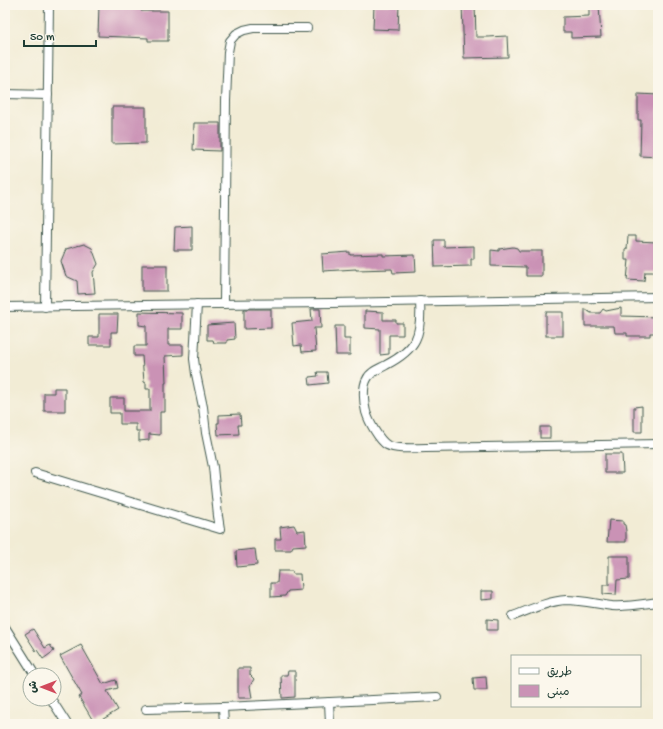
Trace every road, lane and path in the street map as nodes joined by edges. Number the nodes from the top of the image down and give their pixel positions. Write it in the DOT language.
graph roads {
  1 [pos="49,5"];
  2 [pos="307,28"];
  3 [pos="5,94"];
  4 [pos="48,96"];
  5 [pos="658,297"];
  6 [pos="420,301"];
  7 [pos="197,304"];
  8 [pos="224,304"];
  9 [pos="45,307"];
  10 [pos="5,308"];
  11 [pos="658,444"];
  12 [pos="35,473"];
  13 [pos="658,602"];
  14 [pos="513,616"];
  15 [pos="5,627"];
  16 [pos="30,667"];
  17 [pos="437,697"];
  18 [pos="329,702"];
  19 [pos="56,707"];
  20 [pos="223,707"];
  21 [pos="146,709"];
  22 [pos="66,724"];
  23 [pos="224,724"];
  24 [pos="330,724"];
  1 -- 4 [label="street"];
  2 -- 8 [label="street"];
  3 -- 4 [label="street"];
  4 -- 9 [label="street"];
  5 -- 6 [label="street"];
  6 -- 8 [label="street"];
  6 -- 11 [label="street"];
  7 -- 8 [label="street"];
  7 -- 9 [label="street"];
  7 -- 12 [label="street"];
  9 -- 10 [label="street"];
  13 -- 14 [label="street"];
  15 -- 16 [label="street"];
  17 -- 18 [label="street"];
  18 -- 20 [label="street"];
  18 -- 24 [label="street"];
  19 -- 22 [label="street"];
  20 -- 21 [label="street"];
  20 -- 23 [label="street"];
}
